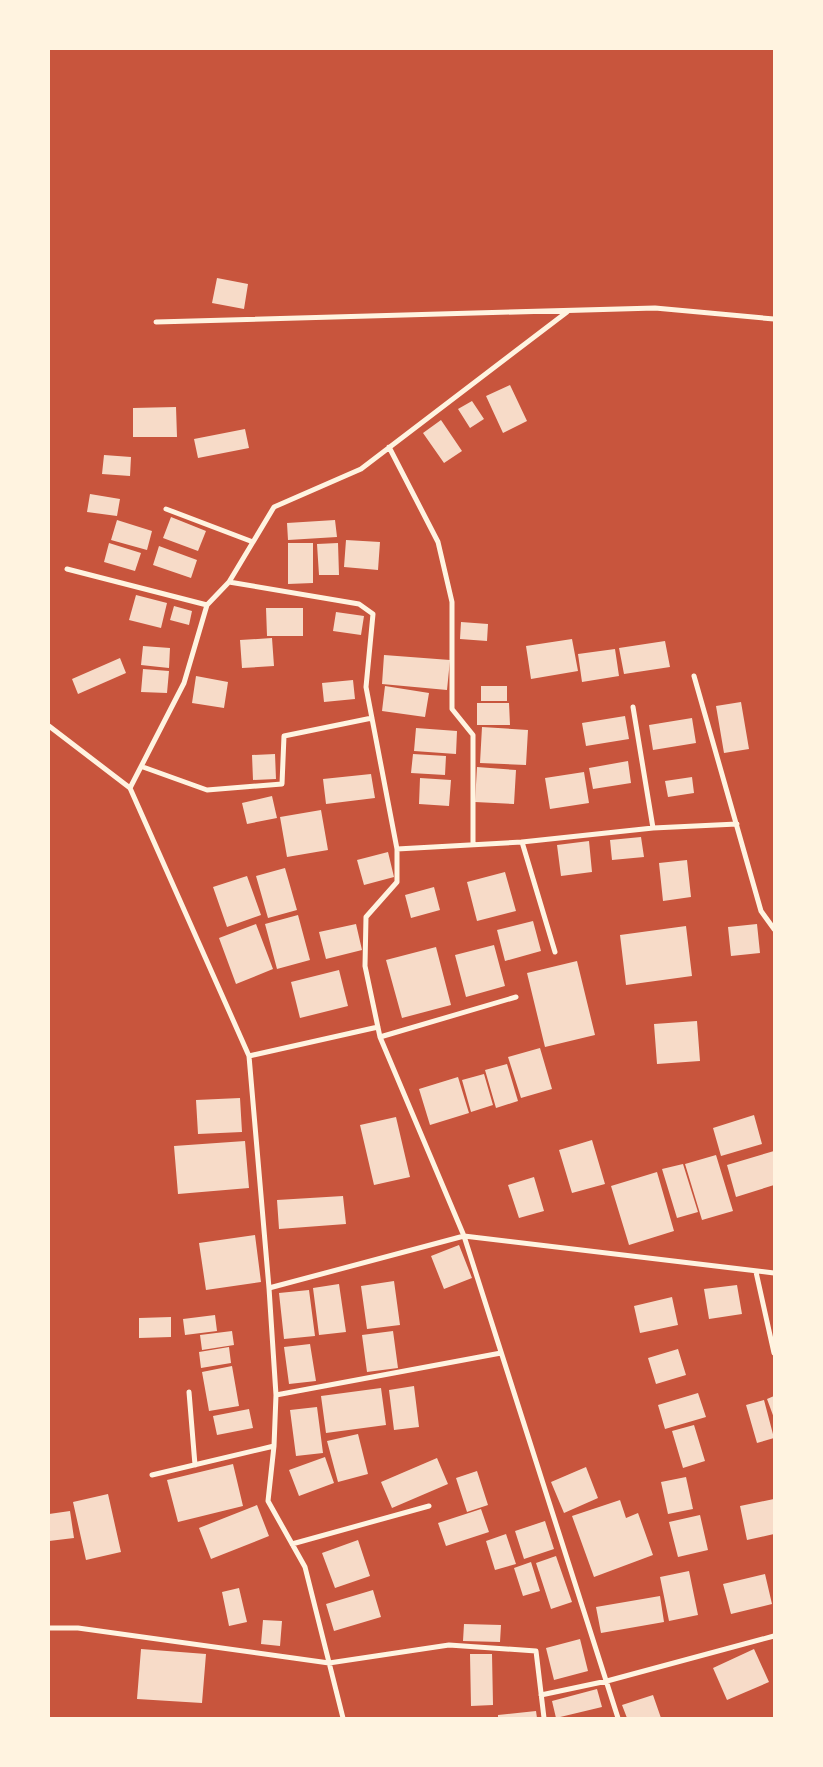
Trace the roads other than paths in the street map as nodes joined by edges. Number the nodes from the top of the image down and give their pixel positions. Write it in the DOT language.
graph roads {
  1 [pos="567,312"];
  2 [pos="774,319"];
  3 [pos="156,322"];
  4 [pos="389,447"];
  5 [pos="166,508"];
  6 [pos="252,542"];
  7 [pos="67,569"];
  8 [pos="229,582"];
  9 [pos="207,605"];
  10 [pos="694,676"];
  11 [pos="633,707"];
  12 [pos="372,718"];
  13 [pos="49,726"];
  14 [pos="143,767"];
  15 [pos="130,788"];
  16 [pos="736,824"];
  17 [pos="653,828"];
  18 [pos="522,842"];
  19 [pos="472,844"];
  20 [pos="397,849"];
  21 [pos="774,930"];
  22 [pos="555,952"];
  23 [pos="516,997"];
  24 [pos="378,1027"];
  25 [pos="380,1037"];
  26 [pos="249,1056"];
  27 [pos="464,1236"];
  28 [pos="756,1272"];
  29 [pos="774,1273"];
  30 [pos="270,1288"];
  31 [pos="501,1353"];
  32 [pos="774,1353"];
  33 [pos="189,1392"];
  34 [pos="276,1395"];
  35 [pos="274,1446"];
  36 [pos="195,1465"];
  37 [pos="152,1476"];
  38 [pos="429,1506"];
  39 [pos="292,1544"];
  40 [pos="49,1628"];
  41 [pos="774,1636"];
  42 [pos="329,1663"];
  43 [pos="607,1681"];
  44 [pos="541,1695"];
  45 [pos="343,1718"];
  46 [pos="544,1718"];
  47 [pos="618,1718"];
  1 -- 2 [label="street"];
  1 -- 3 [label="street"];
  1 -- 4 [label="street"];
  4 -- 6 [label="street"];
  4 -- 19 [label="street"];
  5 -- 6 [label="street"];
  6 -- 8 [label="street"];
  7 -- 9 [label="street"];
  8 -- 9 [label="street"];
  8 -- 12 [label="street"];
  9 -- 14 [label="street"];
  10 -- 16 [label="street"];
  11 -- 17 [label="street"];
  12 -- 14 [label="street"];
  12 -- 20 [label="street"];
  13 -- 15 [label="street"];
  14 -- 15 [label="street"];
  15 -- 26 [label="street"];
  16 -- 17 [label="street"];
  16 -- 21 [label="street"];
  17 -- 18 [label="street"];
  18 -- 19 [label="street"];
  18 -- 22 [label="street"];
  19 -- 20 [label="street"];
  20 -- 24 [label="street"];
  23 -- 25 [label="street"];
  24 -- 25 [label="street"];
  24 -- 26 [label="street"];
  25 -- 27 [label="street"];
  26 -- 30 [label="street"];
  27 -- 28 [label="street"];
  27 -- 30 [label="street"];
  27 -- 31 [label="street"];
  28 -- 29 [label="street"];
  28 -- 32 [label="street"];
  30 -- 34 [label="street"];
  31 -- 34 [label="street"];
  31 -- 43 [label="street"];
  33 -- 36 [label="street"];
  34 -- 35 [label="street"];
  35 -- 36 [label="street"];
  35 -- 39 [label="street"];
  36 -- 37 [label="street"];
  38 -- 39 [label="street"];
  39 -- 42 [label="street"];
  40 -- 42 [label="street"];
  41 -- 43 [label="street"];
  42 -- 44 [label="street"];
  42 -- 45 [label="street"];
  43 -- 44 [label="street"];
  43 -- 47 [label="street"];
  44 -- 46 [label="street"];
}
